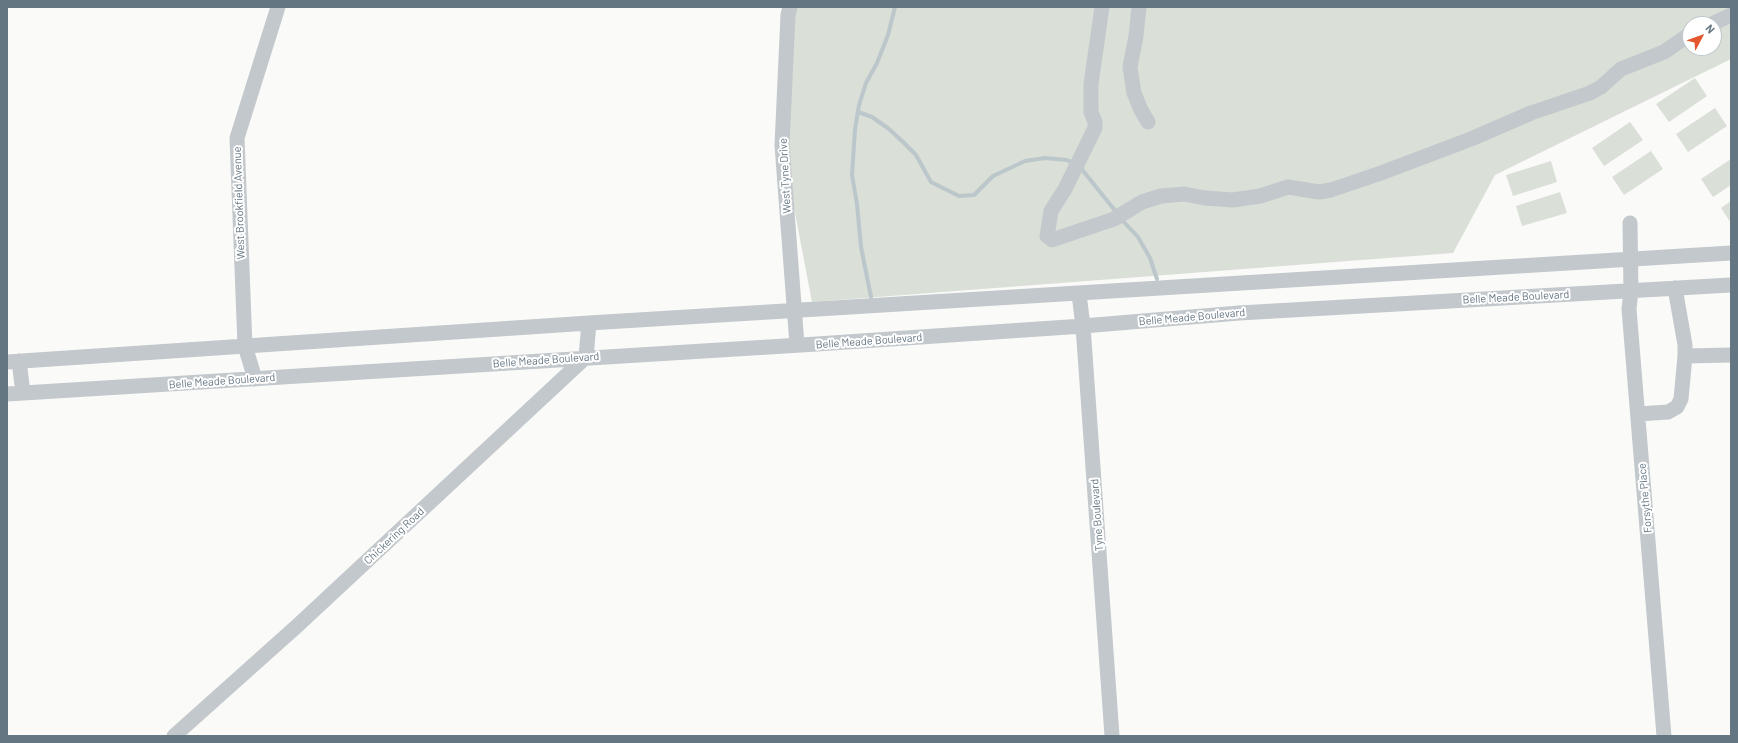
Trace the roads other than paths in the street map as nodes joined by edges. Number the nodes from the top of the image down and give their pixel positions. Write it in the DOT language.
graph roads {
  1 [pos="278,7"];
  2 [pos="790,7"];
  3 [pos="1102,7"];
  4 [pos="1139,7"];
  5 [pos="1682,40"];
  6 [pos="1148,122"];
  7 [pos="1630,223"];
  8 [pos="1731,253"];
  9 [pos="1630,260"];
  10 [pos="1731,285"];
  11 [pos="1675,288"];
  12 [pos="1631,291"];
  13 [pos="1079,294"];
  14 [pos="795,311"];
  15 [pos="589,323"];
  16 [pos="1083,326"];
  17 [pos="797,345"];
  18 [pos="245,346"];
  19 [pos="1731,354"];
  20 [pos="1686,356"];
  21 [pos="586,357"];
  22 [pos="13,362"];
  23 [pos="255,379"];
  24 [pos="7,394"];
  25 [pos="23,394"];
  26 [pos="1638,414"];
  27 [pos="174,736"];
  28 [pos="1112,736"];
  29 [pos="1664,736"];
  1 -- 18 [label="street, West Brookfield Avenue"];
  2 -- 14 [label="street, West Tyne Drive"];
  3 -- 5 [label="street"];
  4 -- 6 [label="street"];
  7 -- 9 [label="street, Forsythe Place"];
  8 -- 9 [label="street"];
  9 -- 12 [label="street, Forsythe Place"];
  9 -- 13 [label="street"];
  10 -- 11 [label="street, Belle Meade Boulevard"];
  11 -- 12 [label="street, Belle Meade Boulevard"];
  11 -- 20 [label="street"];
  12 -- 16 [label="street, Belle Meade Boulevard"];
  12 -- 26 [label="street, Forsythe Place"];
  13 -- 14 [label="street"];
  13 -- 16 [label="street, Tyne Boulevard"];
  14 -- 15 [label="street"];
  14 -- 17 [label="street, West Tyne Drive"];
  15 -- 18 [label="street"];
  15 -- 21 [label="street"];
  16 -- 17 [label="street, Belle Meade Boulevard"];
  16 -- 28 [label="street, Tyne Boulevard"];
  17 -- 21 [label="street, Belle Meade Boulevard"];
  18 -- 22 [label="street"];
  18 -- 23 [label="street, West Brookfield Avenue"];
  19 -- 20 [label="street"];
  20 -- 26 [label="street"];
  21 -- 23 [label="street, Belle Meade Boulevard"];
  21 -- 27 [label="street, Chickering Road"];
  22 -- 25 [label="street"];
  23 -- 25 [label="street, Belle Meade Boulevard"];
  24 -- 25 [label="street, Belle Meade Boulevard"];
  26 -- 29 [label="street, Forsythe Place"];
}
